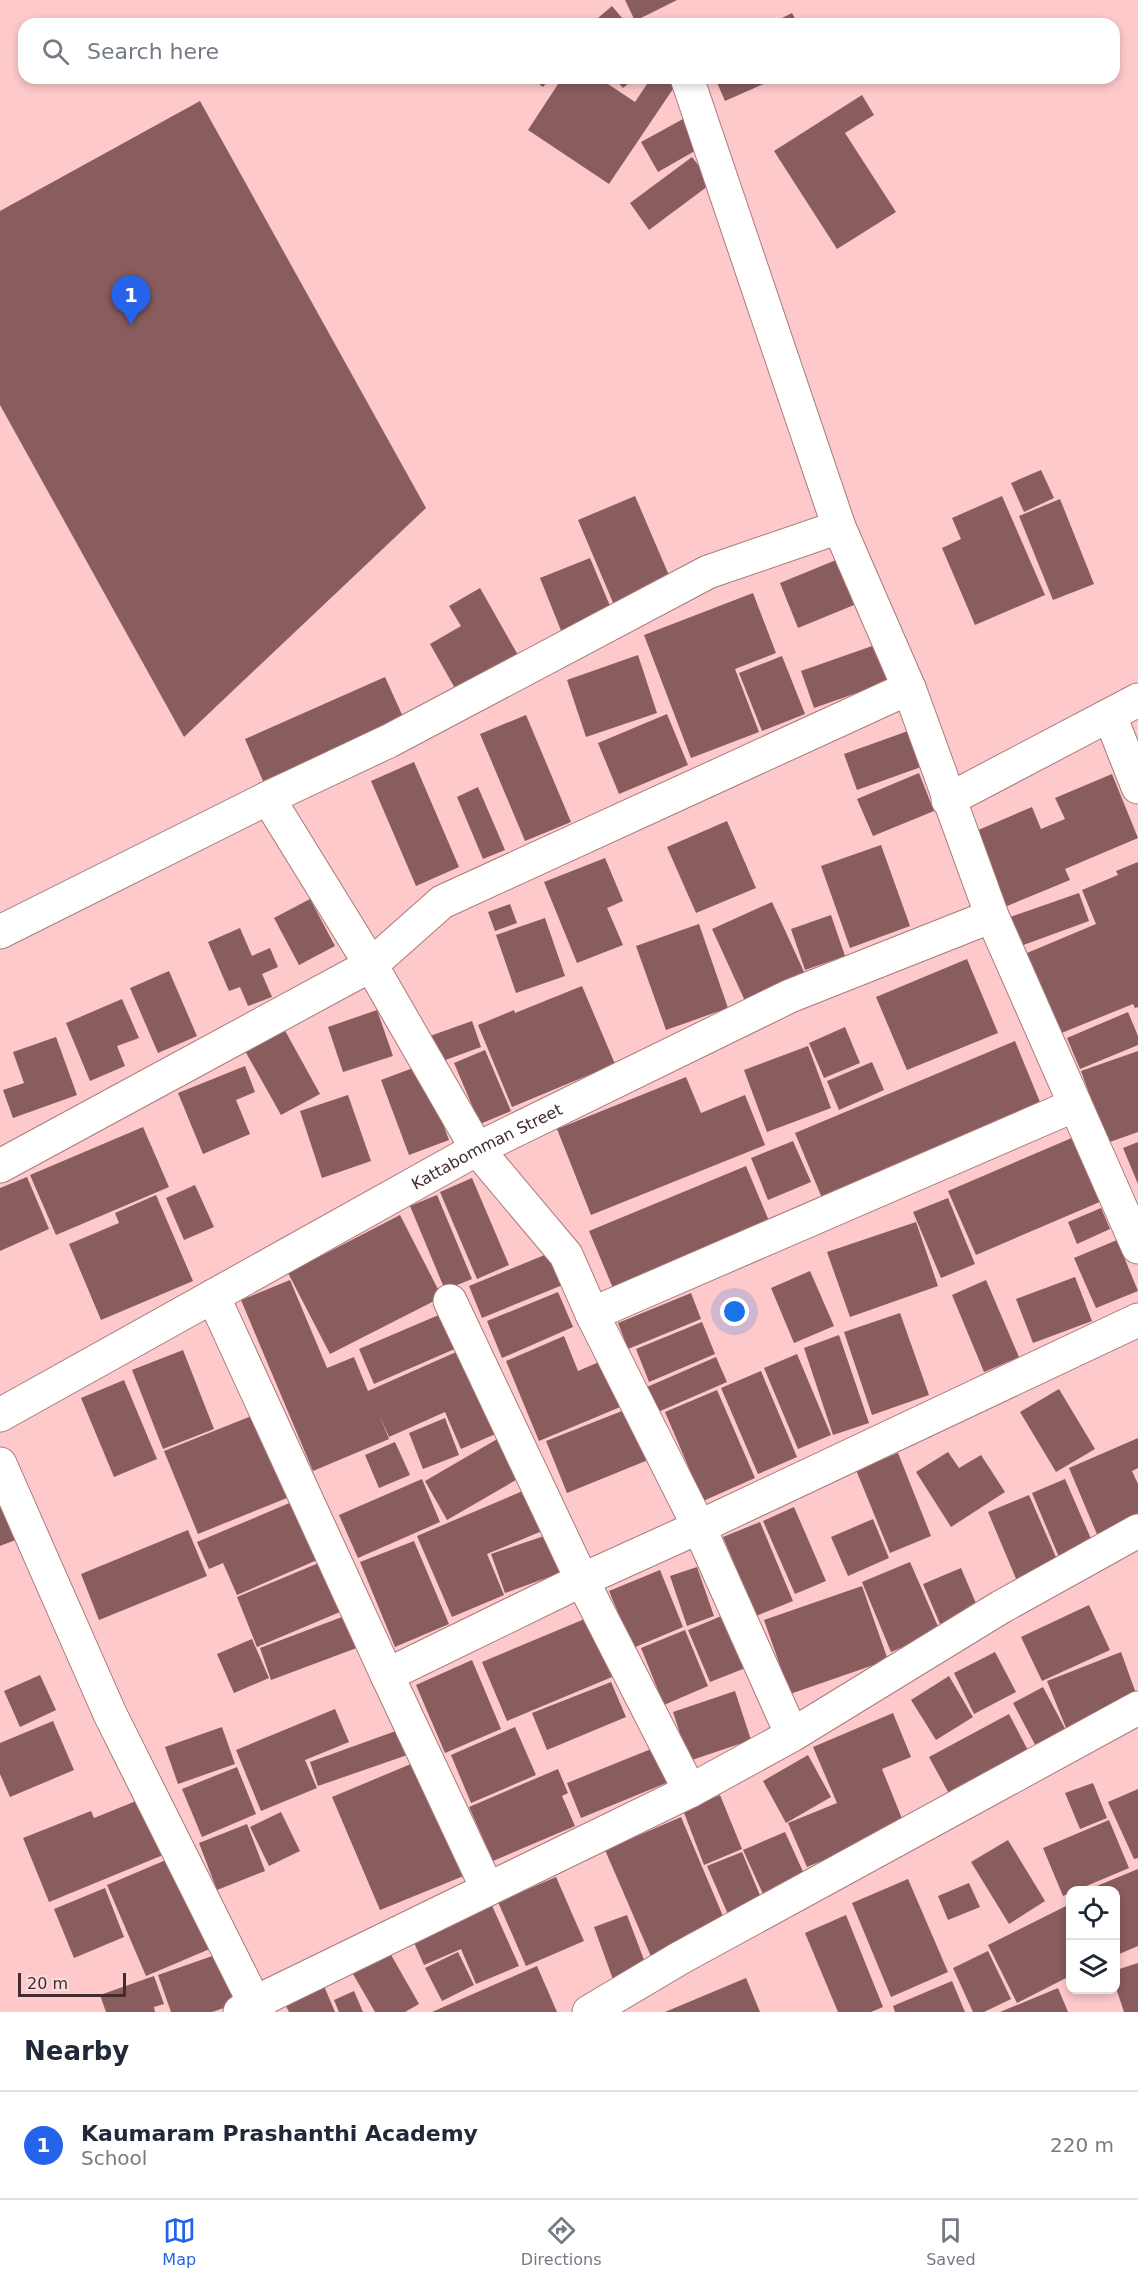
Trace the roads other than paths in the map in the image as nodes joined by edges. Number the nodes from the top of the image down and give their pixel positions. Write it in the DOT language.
graph roads {
  1 [pos="689,84"];
  2 [pos="839,527"];
  3 [pos="909,688"];
  4 [pos="1138,700"];
  5 [pos="1110,716"];
  6 [pos="1138,787"];
  7 [pos="268,798"];
  8 [pos="948,800"];
  9 [pos="992,916"];
  10 [pos="0,932"];
  11 [pos="371,965"];
  12 [pos="1075,1105"];
  13 [pos="477,1149"];
  14 [pos="0,1166"];
  15 [pos="1138,1247"];
  16 [pos="213,1296"];
  17 [pos="450,1300"];
  18 [pos="592,1314"];
  19 [pos="1138,1320"];
  20 [pos="0,1415"];
  21 [pos="0,1464"];
  22 [pos="699,1527"];
  23 [pos="1138,1531"];
  24 [pos="582,1580"];
  25 [pos="387,1675"];
  26 [pos="1138,1708"];
  27 [pos="792,1735"];
  28 [pos="690,1791"];
  29 [pos="487,1888"];
  30 [pos="251,2009"];
  31 [pos="590,2012"];
  1 -- 2 [label="street"];
  2 -- 3 [label="street"];
  2 -- 7 [label="street"];
  3 -- 8 [label="street"];
  3 -- 11 [label="street"];
  4 -- 5 [label="street"];
  5 -- 6 [label="street"];
  5 -- 8 [label="street"];
  7 -- 10 [label="street"];
  7 -- 11 [label="street"];
  8 -- 9 [label="street"];
  9 -- 12 [label="street"];
  9 -- 13 [label="street, Kattabomman Street"];
  11 -- 13 [label="street"];
  11 -- 14 [label="street"];
  12 -- 15 [label="street"];
  12 -- 18 [label="street"];
  13 -- 16 [label="street, Kattabomman Street"];
  13 -- 18 [label="street"];
  16 -- 20 [label="street, Kattabomman Street"];
  16 -- 25 [label="street"];
  17 -- 24 [label="street"];
  18 -- 22 [label="street"];
  19 -- 22 [label="street"];
  21 -- 30 [label="street"];
  22 -- 24 [label="street"];
  22 -- 27 [label="street"];
  23 -- 27 [label="street"];
  24 -- 25 [label="street"];
  24 -- 28 [label="street"];
  25 -- 29 [label="street"];
  26 -- 31 [label="street"];
  27 -- 28 [label="street"];
  28 -- 29 [label="street"];
  29 -- 30 [label="street"];
}
